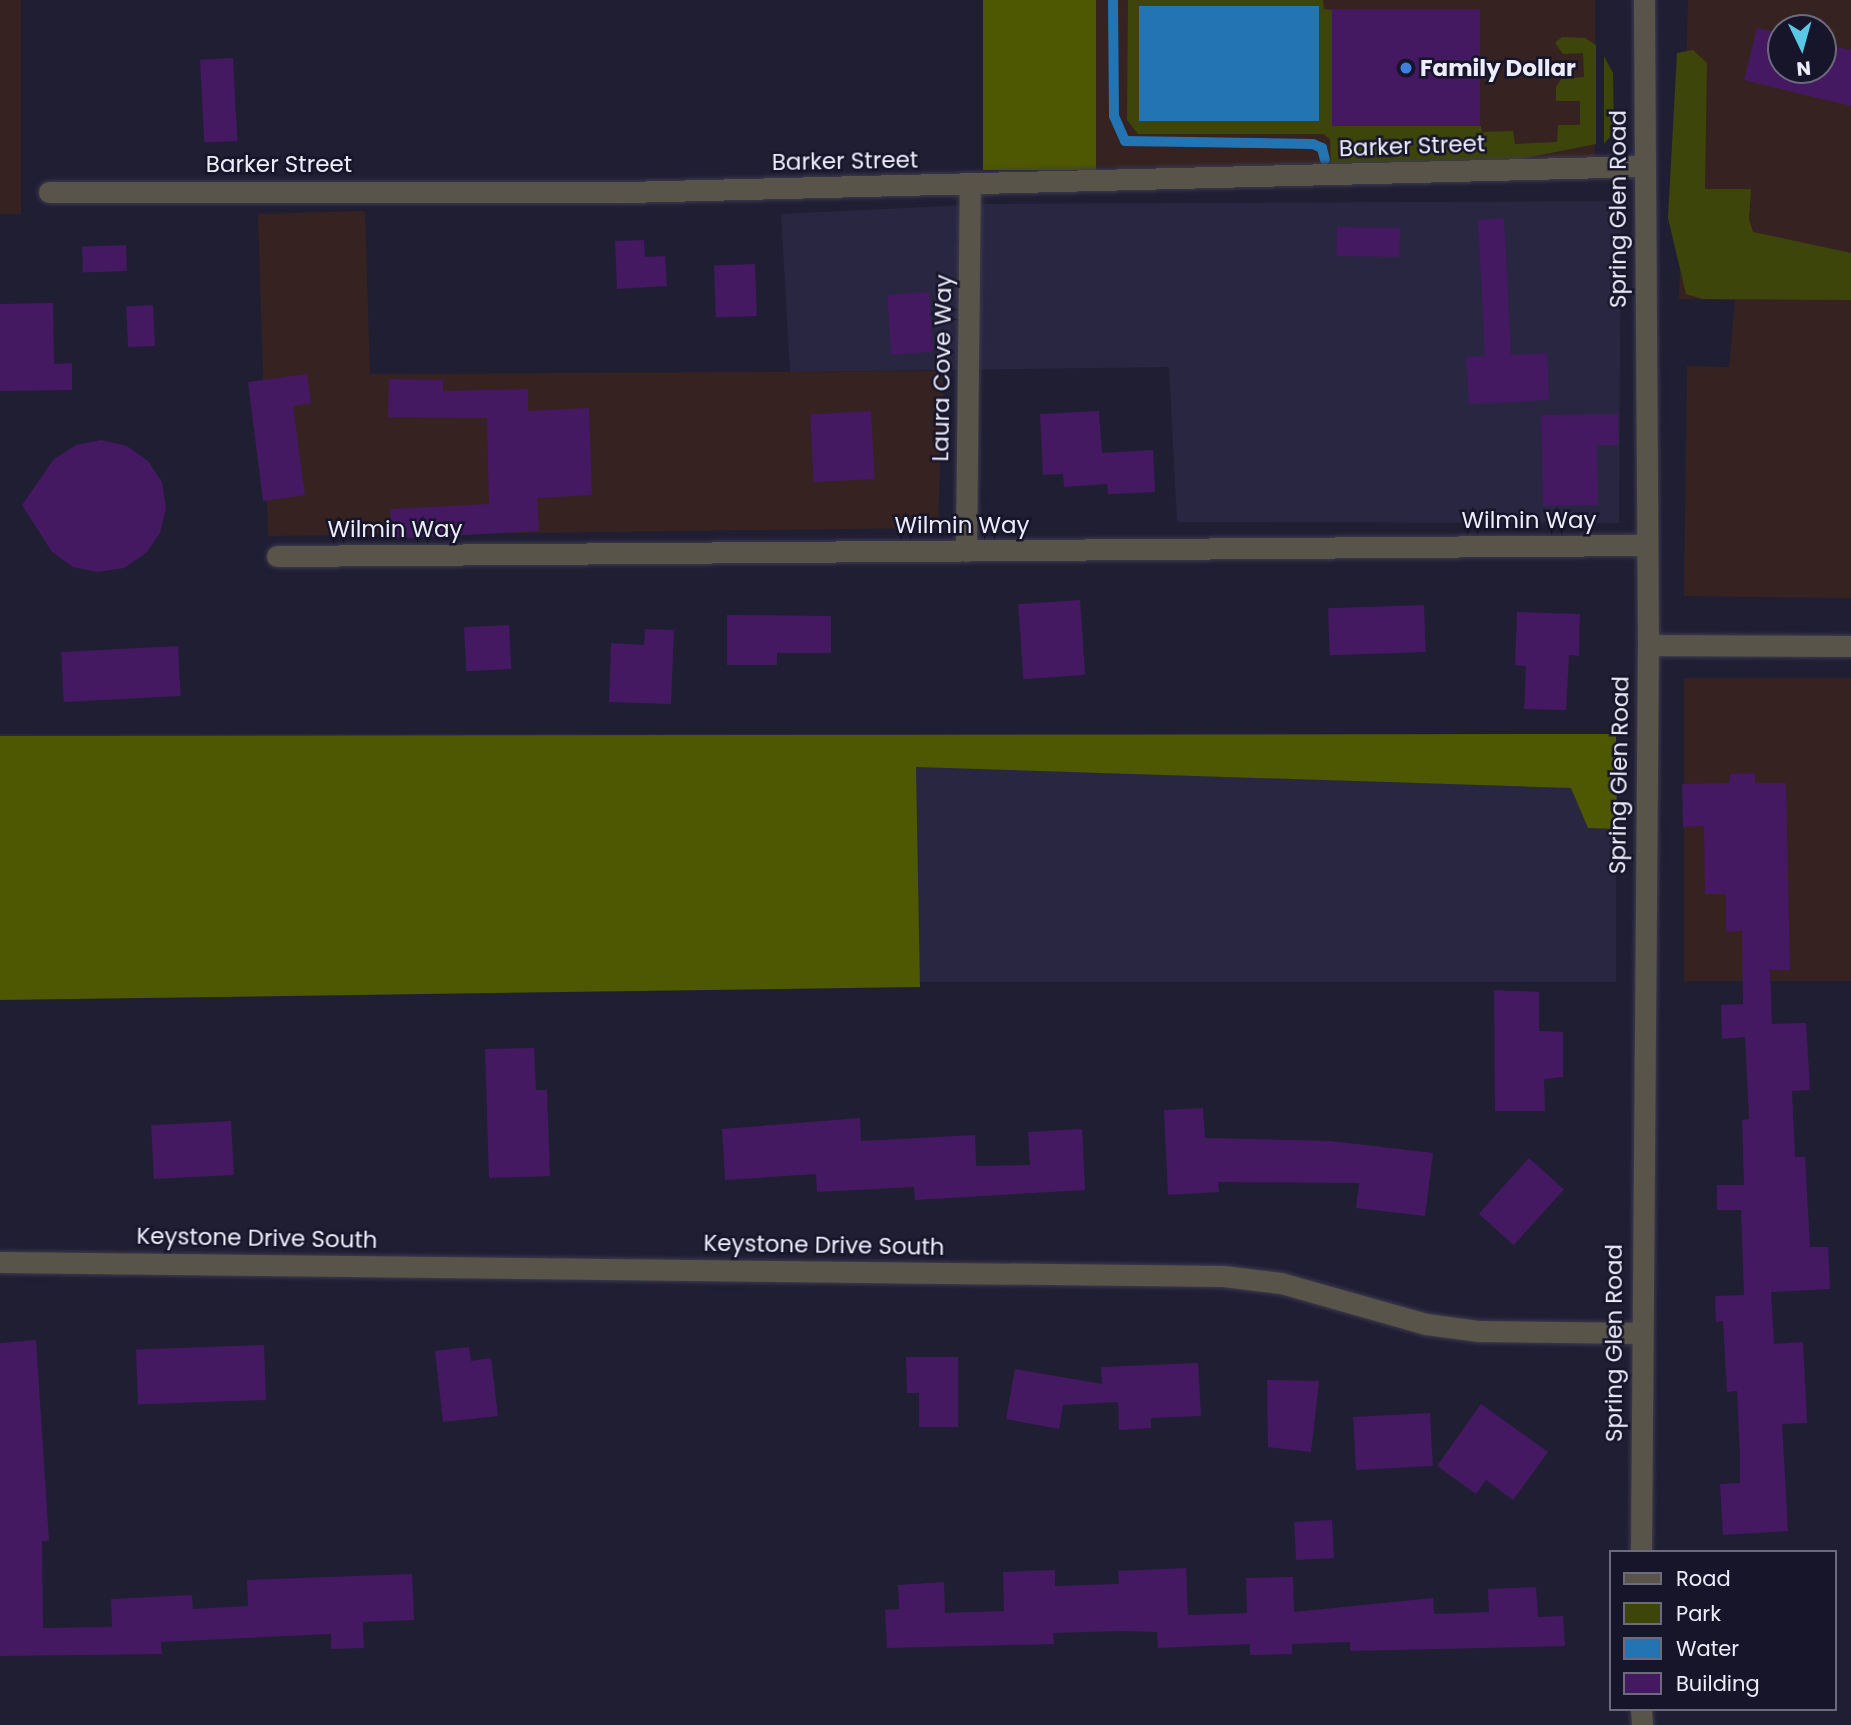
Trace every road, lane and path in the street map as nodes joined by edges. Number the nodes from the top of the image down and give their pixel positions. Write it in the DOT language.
graph roads {
  1 [pos="1644,0"];
  2 [pos="1643,166"];
  3 [pos="970,185"];
  4 [pos="49,192"];
  5 [pos="1647,545"];
  6 [pos="966,551"];
  7 [pos="277,556"];
  8 [pos="1648,645"];
  9 [pos="1851,646"];
  10 [pos="0,1262"];
  11 [pos="1640,1333"];
  12 [pos="1641,1550"];
  1 -- 2 [label="street, Spring Glen Road"];
  2 -- 3 [label="street, Barker Street"];
  2 -- 5 [label="street, Spring Glen Road"];
  3 -- 4 [label="street, Barker Street"];
  3 -- 6 [label="street, Laura Cove Way"];
  5 -- 6 [label="street, Wilmin Way"];
  5 -- 8 [label="street, Spring Glen Road"];
  6 -- 7 [label="street, Wilmin Way"];
  8 -- 9 [label="street"];
  8 -- 11 [label="street, Spring Glen Road"];
  10 -- 11 [label="street, Keystone Drive South"];
  11 -- 12 [label="street, Spring Glen Road"];
}
